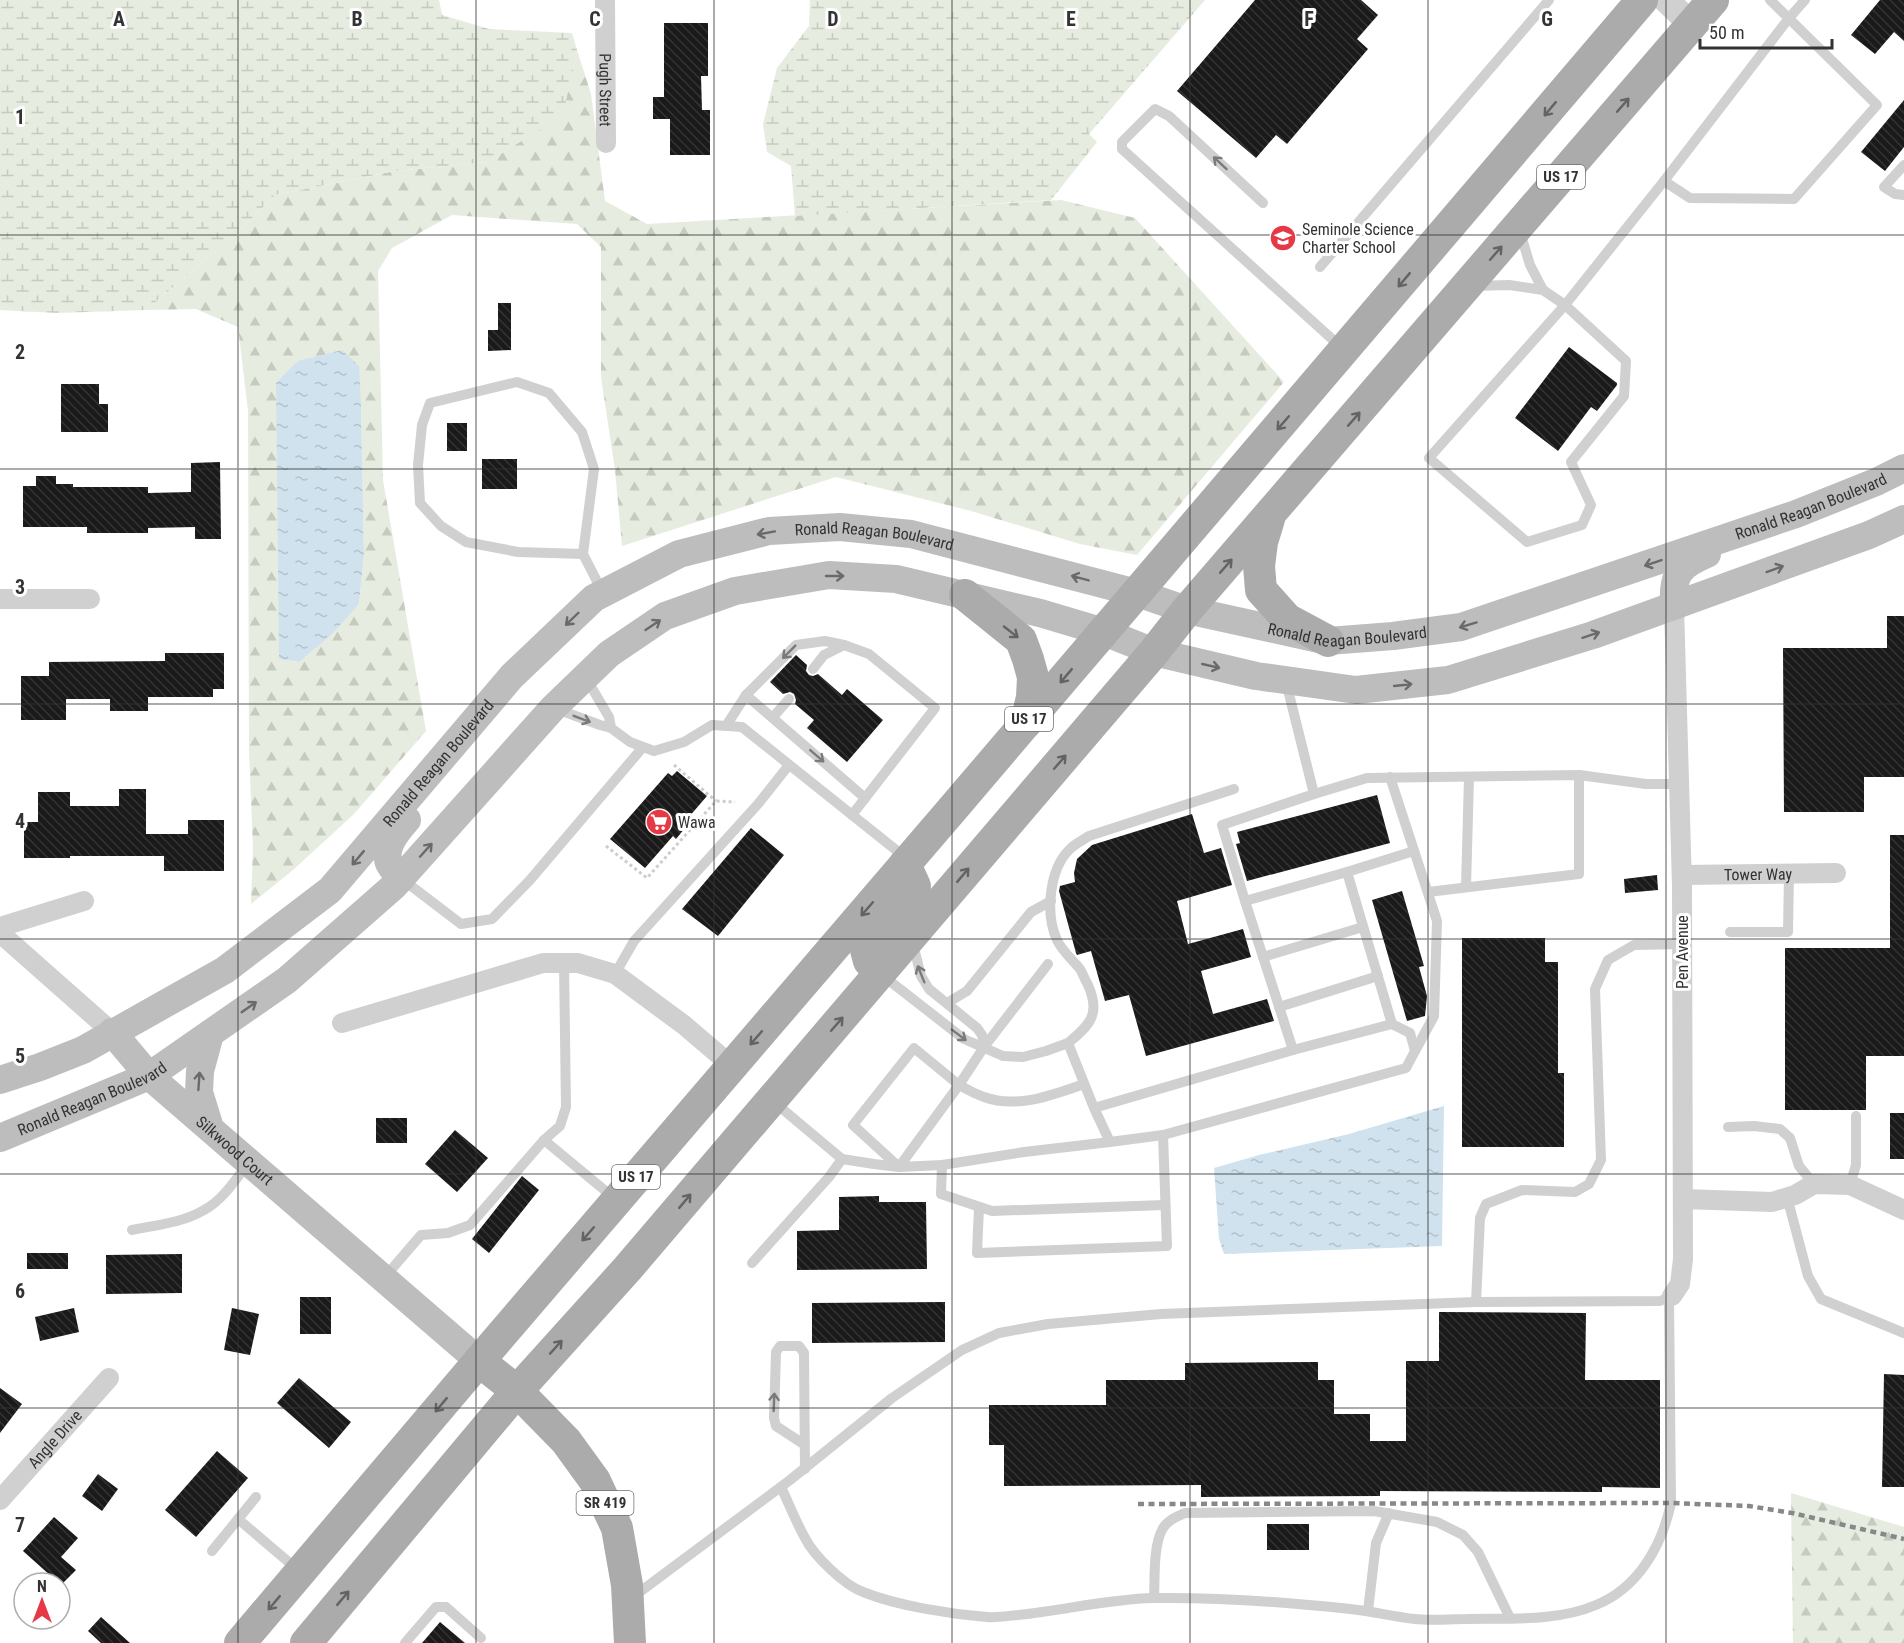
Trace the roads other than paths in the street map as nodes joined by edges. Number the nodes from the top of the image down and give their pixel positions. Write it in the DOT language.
graph roads {
  1 [pos="605,0"];
  2 [pos="1549,0"];
  3 [pos="1642,0"];
  4 [pos="1666,0"];
  5 [pos="1713,0"];
  6 [pos="1770,0"];
  7 [pos="1805,0"];
  8 [pos="1789,18"];
  9 [pos="1692,25"];
  10 [pos="606,142"];
  11 [pos="1904,165"];
  12 [pos="1664,181"];
  13 [pos="1904,195"];
  14 [pos="1263,203"];
  15 [pos="1519,226"];
  16 [pos="1320,267"];
  17 [pos="1468,286"];
  18 [pos="1543,290"];
  19 [pos="1565,305"];
  20 [pos="1344,350"];
  21 [pos="1904,468"];
  22 [pos="1796,514"];
  23 [pos="1271,515"];
  24 [pos="1904,519"];
  25 [pos="583,554"];
  26 [pos="603,593"];
  27 [pos="1137,593"];
  28 [pos="965,596"];
  29 [pos="0,599"];
  30 [pos="90,599"];
  31 [pos="1674,606"];
  32 [pos="1187,610"];
  33 [pos="1104,632"];
  34 [pos="1328,641"];
  35 [pos="843,645"];
  36 [pos="1154,652"];
  37 [pos="813,669"];
  38 [pos="585,676"];
  39 [pos="1285,681"];
  40 [pos="746,695"];
  41 [pos="789,699"];
  42 [pos="553,708"];
  43 [pos="773,717"];
  44 [pos="1026,723"];
  45 [pos="726,726"];
  46 [pos="611,728"];
  47 [pos="464,733"];
  48 [pos="643,747"];
  49 [pos="789,765"];
  50 [pos="1579,776"];
  51 [pos="1390,777"];
  52 [pos="1469,777"];
  53 [pos="1679,784"];
  54 [pos="1234,789"];
  55 [pos="1314,794"];
  56 [pos="865,798"];
  57 [pos="852,815"];
  58 [pos="1414,851"];
  59 [pos="907,862"];
  60 [pos="1347,872"];
  61 [pos="1836,873"];
  62 [pos="1789,874"];
  63 [pos="1682,875"];
  64 [pos="401,879"];
  65 [pos="1466,887"];
  66 [pos="1428,892"];
  67 [pos="84,901"];
  68 [pos="1051,901"];
  69 [pos="1245,901"];
  70 [pos="0,927"];
  71 [pos="1363,927"];
  72 [pos="1730,932"];
  73 [pos="0,933"];
  74 [pos="912,936"];
  75 [pos="1682,944"];
  76 [pos="1263,957"];
  77 [pos="564,963"];
  78 [pos="1048,964"];
  79 [pos="880,973"];
  80 [pos="615,974"];
  81 [pos="1378,976"];
  82 [pos="946,1003"];
  83 [pos="1279,1007"];
  84 [pos="342,1023"];
  85 [pos="1392,1023"];
  86 [pos="112,1032"];
  87 [pos="210,1034"];
  88 [pos="1068,1042"];
  89 [pos="984,1047"];
  90 [pos="1293,1050"];
  91 [pos="1415,1051"];
  92 [pos="732,1066"];
  93 [pos="149,1076"];
  94 [pos="0,1080"];
  95 [pos="1084,1084"];
  96 [pos="959,1085"];
  97 [pos="771,1100"];
  98 [pos="1094,1108"];
  99 [pos="1856,1116"];
  100 [pos="1728,1127"];
  101 [pos="210,1128"];
  102 [pos="1163,1136"];
  103 [pos="0,1138"];
  104 [pos="544,1140"];
  105 [pos="1110,1142"];
  106 [pos="842,1158"];
  107 [pos="249,1162"];
  108 [pos="942,1165"];
  109 [pos="899,1167"];
  110 [pos="1814,1184"];
  111 [pos="1850,1185"];
  112 [pos="1787,1197"];
  113 [pos="1683,1198"];
  114 [pos="616,1200"];
  115 [pos="1166,1205"];
  116 [pos="979,1207"];
  117 [pos="1904,1210"];
  118 [pos="132,1230"];
  119 [pos="752,1263"];
  120 [pos="384,1278"];
  121 [pos="1671,1296"];
  122 [pos="1476,1302"];
  123 [pos="1904,1333"];
  124 [pos="479,1361"];
  125 [pos="109,1378"];
  126 [pos="517,1390"];
  127 [pos="805,1444"];
  128 [pos="805,1469"];
  129 [pos="781,1487"];
  130 [pos="256,1497"];
  131 [pos="0,1500"];
  132 [pos="1389,1513"];
  133 [pos="238,1519"];
  134 [pos="212,1551"];
  135 [pos="301,1572"];
  136 [pos="1154,1598"];
  137 [pos="628,1601"];
  138 [pos="1368,1611"];
  139 [pos="1510,1618"];
  140 [pos="482,1641"];
  141 [pos="240,1643"];
  142 [pos="306,1643"];
  143 [pos="405,1643"];
  144 [pos="630,1643"];
  1 -- 10 [label="street, Pugh Street"];
  2 -- 16 [label="lane"];
  3 -- 20 [label="main road, US 17, one-way"];
  4 -- 9 [label="street"];
  5 -- 9 [label="main road, US 17"];
  6 -- 8 [label="lane"];
  7 -- 8 [label="lane"];
  8 -- 12 [label="lane"];
  8 -- 12 [label="lane"];
  15 -- 9 [label="main road, US 17, one-way"];
  11 -- 13 [label="lane"];
  12 -- 19 [label="lane"];
  14 -- 20 [label="lane, one-way"];
  17 -- 15 [label="main road, US 17, one-way"];
  15 -- 18 [label="lane"];
  17 -- 18 [label="lane"];
  23 -- 17 [label="main road, US 17, one-way"];
  18 -- 19 [label="lane"];
  19 -- 19 [label="lane"];
  20 -- 27 [label="main road, US 17, one-way"];
  21 -- 22 [label="main road, Ronald Reagan Boulevard"];
  22 -- 31 [label="main road"];
  22 -- 34 [label="main road, Ronald Reagan Boulevard, one-way"];
  32 -- 23 [label="main road, US 17, one-way"];
  23 -- 34 [label="main road"];
  31 -- 24 [label="main road, Ronald Reagan Boulevard, one-way"];
  25 -- 25 [label="lane"];
  25 -- 26 [label="lane"];
  27 -- 26 [label="main road, Ronald Reagan Boulevard, one-way"];
  26 -- 47 [label="main road, Ronald Reagan Boulevard, one-way"];
  27 -- 32 [label="main road, Ronald Reagan Boulevard"];
  27 -- 33 [label="main road, US 17"];
  28 -- 33 [label="main road, Ronald Reagan Boulevard"];
  38 -- 28 [label="main road, Ronald Reagan Boulevard, one-way"];
  28 -- 44 [label="main road, one-way"];
  29 -- 30 [label="street"];
  39 -- 31 [label="main road, Ronald Reagan Boulevard, one-way"];
  31 -- 53 [label="street, Pen Avenue"];
  32 -- 34 [label="main road, Ronald Reagan Boulevard"];
  32 -- 36 [label="main road, US 17"];
  33 -- 36 [label="main road, Ronald Reagan Boulevard"];
  33 -- 44 [label="main road, US 17, one-way"];
  35 -- 37 [label="lane"];
  35 -- 40 [label="lane, one-way"];
  35 -- 56 [label="lane"];
  36 -- 39 [label="main road, Ronald Reagan Boulevard, one-way"];
  74 -- 36 [label="main road, US 17, one-way"];
  38 -- 42 [label="main road, Ronald Reagan Boulevard"];
  38 -- 46 [label="lane"];
  39 -- 55 [label="lane"];
  40 -- 43 [label="lane"];
  40 -- 45 [label="lane"];
  41 -- 43 [label="lane"];
  42 -- 46 [label="lane, one-way"];
  64 -- 42 [label="main road, Ronald Reagan Boulevard, one-way"];
  43 -- 56 [label="lane, one-way"];
  44 -- 59 [label="main road, US 17"];
  45 -- 48 [label="lane"];
  45 -- 49 [label="lane"];
  46 -- 48 [label="lane"];
  47 -- 64 [label="main road"];
  47 -- 86 [label="main road, Ronald Reagan Boulevard, one-way"];
  48 -- 64 [label="lane"];
  49 -- 57 [label="lane"];
  49 -- 80 [label="lane"];
  50 -- 52 [label="lane"];
  50 -- 53 [label="lane"];
  50 -- 65 [label="lane"];
  51 -- 52 [label="lane"];
  51 -- 55 [label="lane"];
  51 -- 58 [label="lane"];
  52 -- 65 [label="lane"];
  53 -- 63 [label="street, Pen Avenue"];
  54 -- 68 [label="lane"];
  55 -- 69 [label="lane"];
  56 -- 57 [label="lane"];
  57 -- 59 [label="lane"];
  58 -- 60 [label="lane"];
  58 -- 66 [label="lane"];
  59 -- 79 [label="main road"];
  59 -- 92 [label="main road, US 17, one-way"];
  60 -- 69 [label="lane"];
  60 -- 71 [label="lane"];
  61 -- 62 [label="street, Tower Way"];
  62 -- 63 [label="street, Tower Way"];
  62 -- 72 [label="lane"];
  63 -- 75 [label="street, Pen Avenue"];
  87 -- 64 [label="main road, Ronald Reagan Boulevard, one-way"];
  65 -- 66 [label="lane"];
  66 -- 91 [label="lane"];
  67 -- 70 [label="street"];
  68 -- 82 [label="lane"];
  68 -- 88 [label="lane"];
  69 -- 76 [label="lane"];
  71 -- 76 [label="lane"];
  71 -- 81 [label="lane"];
  73 -- 86 [label="street, Silkwood Court"];
  74 -- 79 [label="main road, US 17"];
  82 -- 74 [label="lane, one-way"];
  75 -- 113 [label="street, Pen Avenue"];
  75 -- 122 [label="lane"];
  76 -- 83 [label="lane"];
  77 -- 80 [label="street"];
  77 -- 84 [label="street"];
  77 -- 104 [label="lane"];
  78 -- 89 [label="lane"];
  79 -- 89 [label="lane, one-way"];
  97 -- 79 [label="main road, US 17, one-way"];
  80 -- 92 [label="street"];
  81 -- 83 [label="lane"];
  81 -- 85 [label="lane"];
  82 -- 89 [label="lane"];
  83 -- 90 [label="lane"];
  85 -- 90 [label="lane"];
  85 -- 91 [label="lane"];
  86 -- 93 [label="main road, Silkwood Court"];
  86 -- 94 [label="main road, Ronald Reagan Boulevard"];
  87 -- 93 [label="main road, Ronald Reagan Boulevard"];
  101 -- 87 [label="main road, one-way"];
  88 -- 89 [label="lane"];
  88 -- 95 [label="lane"];
  89 -- 96 [label="lane"];
  90 -- 98 [label="lane"];
  91 -- 102 [label="lane"];
  92 -- 114 [label="main road, US 17"];
  93 -- 101 [label="main road, Silkwood Court"];
  93 -- 103 [label="main road, Ronald Reagan Boulevard"];
  95 -- 96 [label="lane"];
  95 -- 98 [label="lane"];
  96 -- 109 [label="lane"];
  96 -- 109 [label="lane"];
  97 -- 106 [label="lane"];
  126 -- 97 [label="main road, US 17, one-way"];
  98 -- 105 [label="lane"];
  99 -- 111 [label="lane"];
  100 -- 110 [label="lane"];
  101 -- 107 [label="main road, Silkwood Court"];
  102 -- 105 [label="lane"];
  102 -- 115 [label="lane"];
  104 -- 114 [label="lane"];
  104 -- 120 [label="lane"];
  105 -- 108 [label="lane"];
  106 -- 109 [label="lane"];
  106 -- 119 [label="lane"];
  107 -- 118 [label="lane"];
  107 -- 120 [label="main road, Silkwood Court"];
  108 -- 109 [label="lane"];
  108 -- 116 [label="lane"];
  110 -- 111 [label="street"];
  110 -- 112 [label="street"];
  111 -- 117 [label="street"];
  112 -- 113 [label="street"];
  112 -- 123 [label="lane"];
  113 -- 121 [label="street, Pen Avenue"];
  114 -- 124 [label="main road, US 17, one-way"];
  115 -- 116 [label="lane"];
  115 -- 116 [label="lane"];
  120 -- 124 [label="main road, Silkwood Court"];
  121 -- 122 [label="lane"];
  121 -- 139 [label="lane"];
  122 -- 128 [label="lane"];
  124 -- 126 [label="main road, SR 419"];
  124 -- 135 [label="main road, US 17, one-way"];
  125 -- 131 [label="street, Angle Drive"];
  126 -- 137 [label="main road, SR 419"];
  142 -- 126 [label="main road, US 17, one-way"];
  127 -- 127 [label="lane, one-way"];
  127 -- 128 [label="lane"];
  128 -- 129 [label="lane"];
  129 -- 136 [label="lane"];
  129 -- 137 [label="lane"];
  130 -- 133 [label="lane"];
  132 -- 136 [label="lane"];
  132 -- 138 [label="lane"];
  132 -- 139 [label="lane"];
  133 -- 134 [label="lane"];
  133 -- 135 [label="lane"];
  135 -- 141 [label="main road, US 17, one-way"];
  136 -- 138 [label="lane"];
  137 -- 144 [label="main road, SR 419"];
  138 -- 139 [label="lane"];
  140 -- 143 [label="lane"];
}
